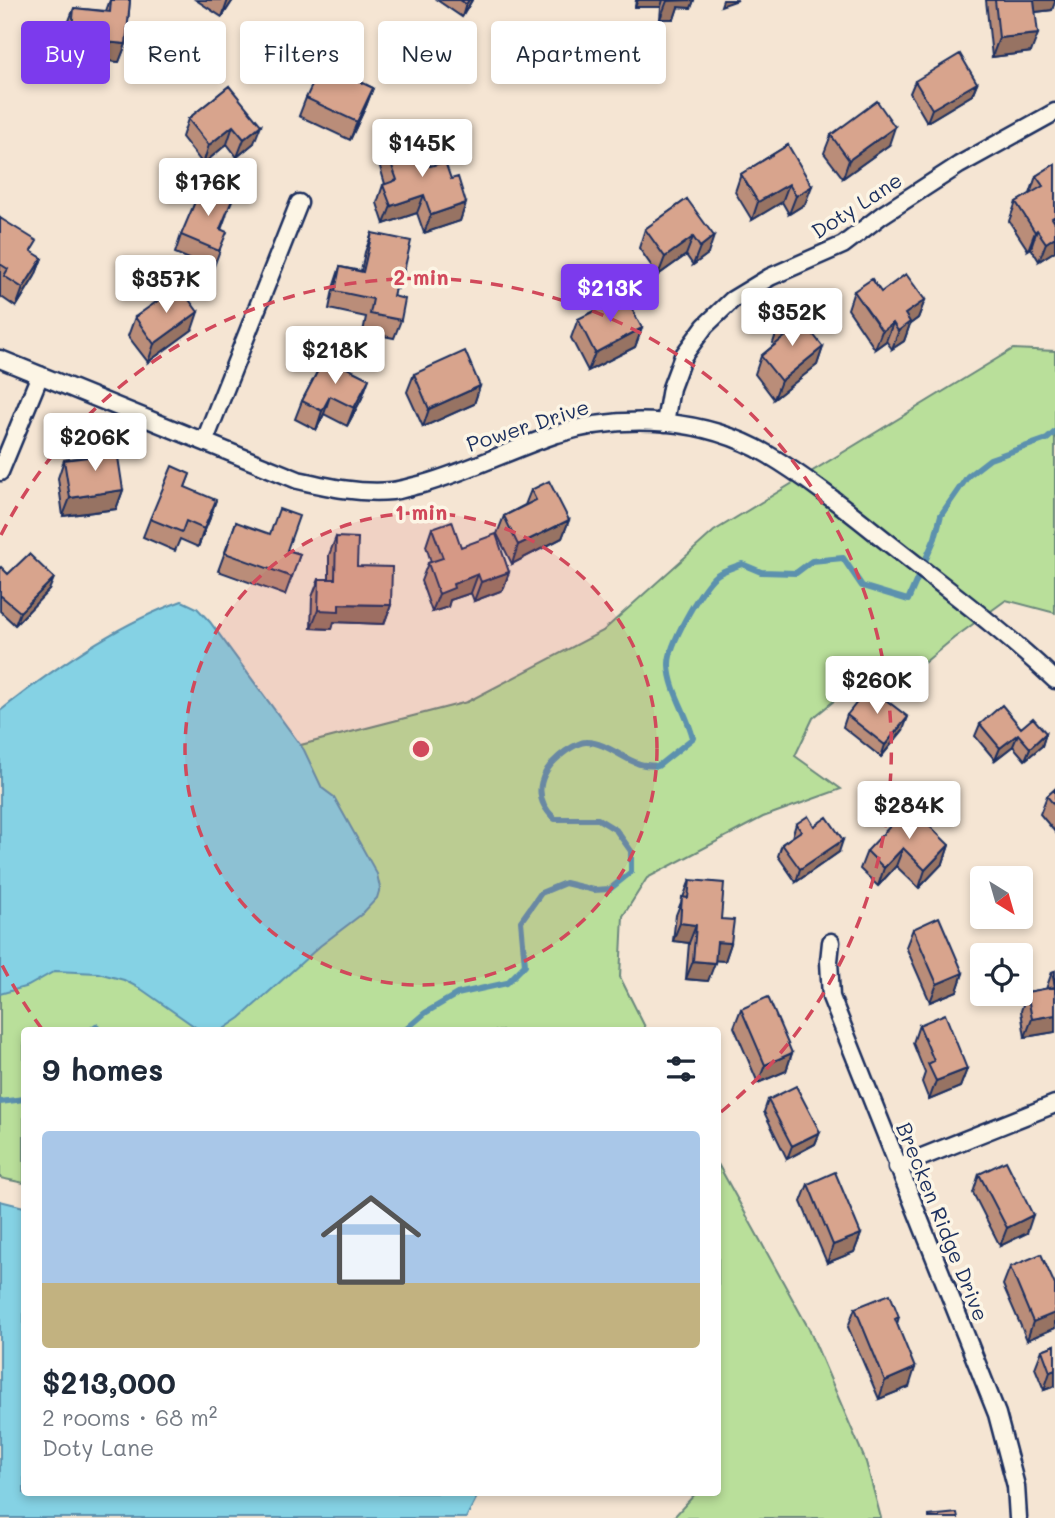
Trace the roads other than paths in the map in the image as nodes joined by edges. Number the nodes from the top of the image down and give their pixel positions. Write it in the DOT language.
graph roads {
  1 [pos="1055,113"];
  2 [pos="299,203"];
  3 [pos="0,359"];
  4 [pos="40,375"];
  5 [pos="665,423"];
  6 [pos="205,440"];
  7 [pos="0,472"];
  8 [pos="1055,680"];
  9 [pos="831,942"];
  10 [pos="1055,1104"];
  11 [pos="897,1167"];
  12 [pos="1017,1518"];
  1 -- 5 [label="street, Doty Lane"];
  2 -- 6 [label="street"];
  3 -- 4 [label="street, Power Drive"];
  4 -- 6 [label="street, Power Drive"];
  4 -- 7 [label="street"];
  5 -- 6 [label="street, Power Drive"];
  5 -- 8 [label="street, Power Drive"];
  9 -- 11 [label="street, Brecken Ridge Drive"];
  10 -- 11 [label="street"];
  11 -- 12 [label="street, Brecken Ridge Drive"];
}
